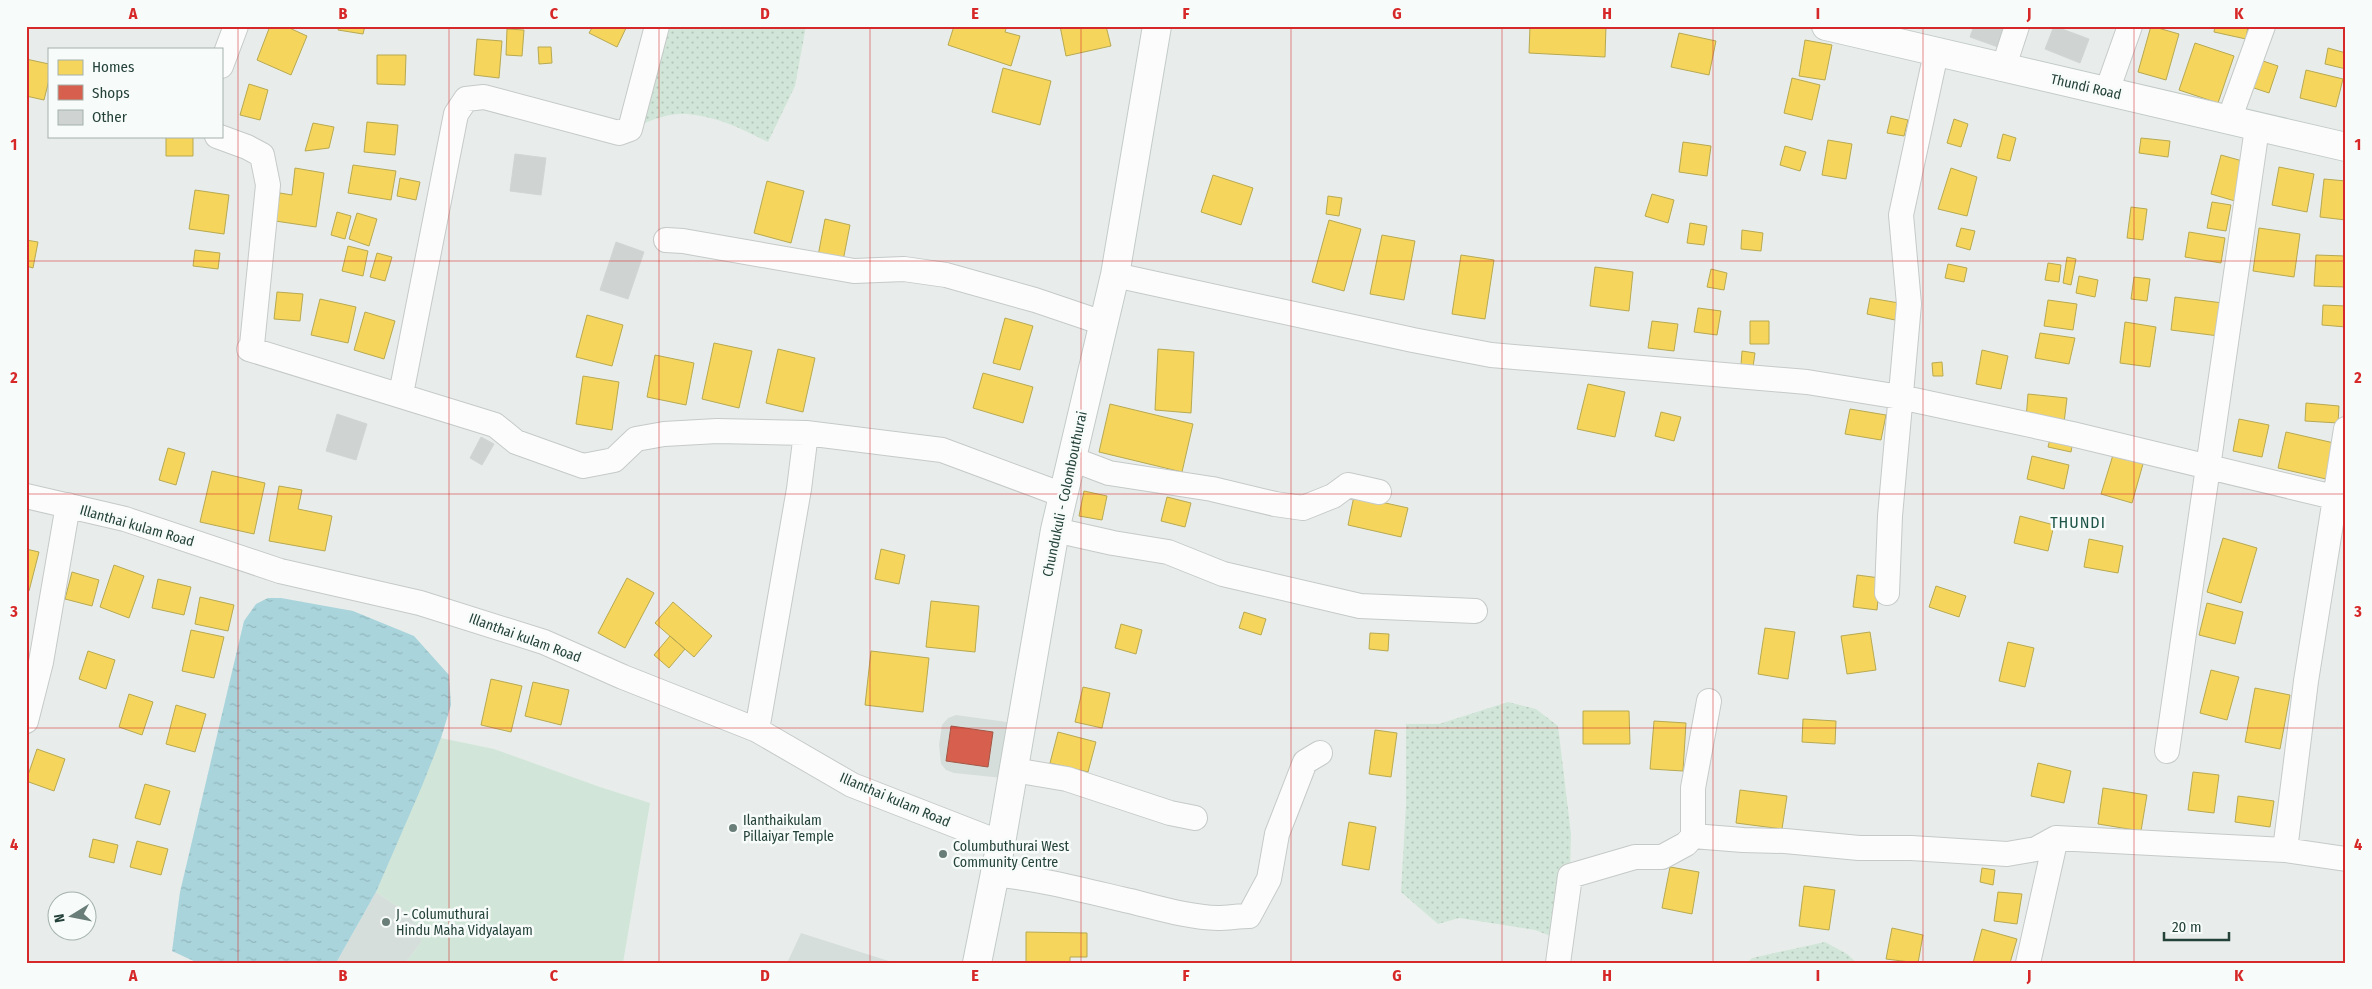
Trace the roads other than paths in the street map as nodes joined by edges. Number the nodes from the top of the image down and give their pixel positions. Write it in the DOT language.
graph roads {
  1 [pos="236,26"];
  2 [pos="657,26"];
  3 [pos="1157,26"];
  4 [pos="1826,26"];
  5 [pos="2017,26"];
  6 [pos="2130,26"];
  7 [pos="2263,26"];
  8 [pos="1936,53"];
  9 [pos="222,63"];
  10 [pos="2003,69"];
  11 [pos="2107,91"];
  12 [pos="2229,120"];
  13 [pos="2256,135"];
  14 [pos="222,138"];
  15 [pos="2346,146"];
  16 [pos="666,240"];
  17 [pos="1115,275"];
  18 [pos="1104,323"];
  19 [pos="401,394"];
  20 [pos="1900,397"];
  21 [pos="2346,429"];
  22 [pos="806,433"];
  23 [pos="1072,460"];
  24 [pos="2209,467"];
  25 [pos="1379,492"];
  26 [pos="1064,495"];
  27 [pos="26,496"];
  28 [pos="2340,498"];
  29 [pos="68,506"];
  30 [pos="1055,530"];
  31 [pos="1887,593"];
  32 [pos="1475,611"];
  33 [pos="1710,701"];
  34 [pos="26,721"];
  35 [pos="757,730"];
  36 [pos="2167,751"];
  37 [pos="1320,753"];
  38 [pos="1014,770"];
  39 [pos="1195,818"];
  40 [pos="1693,836"];
  41 [pos="2056,838"];
  42 [pos="1001,843"];
  43 [pos="2285,850"];
  44 [pos="2346,860"];
  45 [pos="994,874"];
  46 [pos="977,963"];
  47 [pos="1558,963"];
  48 [pos="2028,963"];
  1 -- 9 [label="street"];
  2 -- 19 [label="street"];
  3 -- 17 [label="main road, Chundukuli - Colombouthurai"];
  4 -- 8 [label="main road, Thundi Road"];
  5 -- 10 [label="street"];
  6 -- 11 [label="street"];
  7 -- 12 [label="street"];
  8 -- 10 [label="main road, Thundi Road"];
  8 -- 20 [label="street"];
  10 -- 11 [label="main road, Thundi Road"];
  11 -- 12 [label="main road, Thundi Road"];
  12 -- 15 [label="main road, Thundi Road"];
  13 -- 24 [label="street"];
  14 -- 19 [label="street"];
  16 -- 18 [label="street"];
  17 -- 18 [label="main road, Chundukuli - Colombouthurai"];
  17 -- 20 [label="street"];
  18 -- 23 [label="main road, Chundukuli - Colombouthurai"];
  19 -- 22 [label="street"];
  20 -- 24 [label="street"];
  20 -- 31 [label="street"];
  21 -- 28 [label="street"];
  22 -- 26 [label="street"];
  22 -- 35 [label="street"];
  23 -- 25 [label="street"];
  23 -- 26 [label="main road, Chundukuli - Colombouthurai"];
  24 -- 28 [label="street"];
  24 -- 36 [label="street"];
  26 -- 30 [label="main road, Chundukuli - Colombouthurai"];
  27 -- 29 [label="street, Illanthai kulam Road"];
  28 -- 43 [label="street"];
  29 -- 34 [label="street"];
  29 -- 35 [label="street, Illanthai kulam Road"];
  30 -- 32 [label="street"];
  30 -- 38 [label="main road, Chundukuli - Colombouthurai"];
  33 -- 40 [label="street"];
  35 -- 42 [label="street, Illanthai kulam Road"];
  37 -- 45 [label="street"];
  38 -- 39 [label="street"];
  38 -- 42 [label="main road, Chundukuli - Colombouthurai"];
  40 -- 41 [label="street"];
  40 -- 47 [label="street"];
  41 -- 43 [label="street"];
  41 -- 48 [label="street"];
  42 -- 45 [label="main road, Chundukuli - Colombouthurai"];
  43 -- 44 [label="street"];
  45 -- 46 [label="main road, Chundukuli - Colombouthurai"];
}
